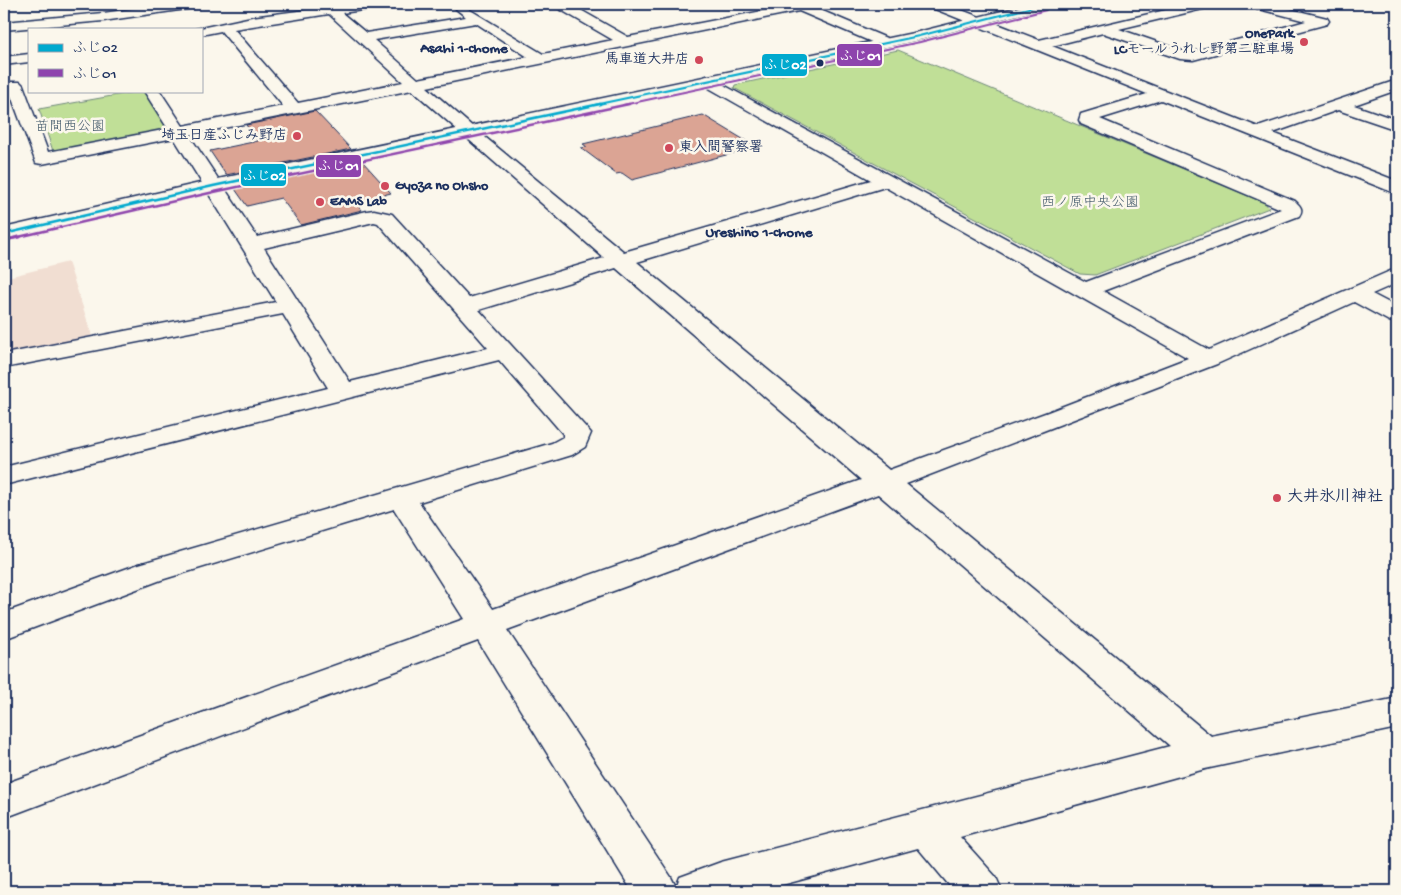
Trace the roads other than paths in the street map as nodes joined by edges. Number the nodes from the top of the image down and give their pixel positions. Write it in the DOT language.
graph roads {
  1 [pos="64,4"];
  2 [pos="194,4"];
  3 [pos="376,4"];
  4 [pos="455,4"];
  5 [pos="580,4"];
  6 [pos="936,4"];
  7 [pos="1044,4"];
  8 [pos="1206,4"];
  9 [pos="1256,4"];
  10 [pos="176,5"];
  11 [pos="564,5"];
  12 [pos="797,6"];
  13 [pos="329,7"];
  14 [pos="4,17"];
  15 [pos="103,17"];
  16 [pos="478,19"];
  17 [pos="979,21"];
  18 [pos="4,26"];
  19 [pos="224,26"];
  20 [pos="110,28"];
  21 [pos="1104,29"];
  22 [pos="202,31"];
  23 [pos="364,38"];
  24 [pos="626,42"];
  25 [pos="886,43"];
  26 [pos="1038,45"];
  27 [pos="28,58"];
  28 [pos="541,59"];
  29 [pos="4,61"];
  30 [pos="707,81"];
  31 [pos="16,84"];
  32 [pos="415,84"];
  33 [pos="1397,85"];
  34 [pos="153,92"];
  35 [pos="1163,94"];
  36 [pos="1338,105"];
  37 [pos="294,109"];
  38 [pos="1397,125"];
  39 [pos="179,132"];
  40 [pos="468,132"];
  41 [pos="1259,132"];
  42 [pos="886,181"];
  43 [pos="213,186"];
  44 [pos="1397,188"];
  45 [pos="4,234"];
  46 [pos="252,245"];
  47 [pos="621,261"];
  48 [pos="1397,275"];
  49 [pos="1083,291"];
  50 [pos="1355,294"];
  51 [pos="290,306"];
  52 [pos="464,307"];
  53 [pos="1397,316"];
  54 [pos="503,352"];
  55 [pos="1208,359"];
  56 [pos="4,361"];
  57 [pos="343,392"];
  58 [pos="4,476"];
  59 [pos="884,482"];
  60 [pos="402,498"];
  61 [pos="485,624"];
  62 [pos="4,626"];
  63 [pos="1397,713"];
  64 [pos="1205,753"];
  65 [pos="4,801"];
  66 [pos="925,827"];
  67 [pos="656,891"];
  68 [pos="695,891"];
  69 [pos="980,891"];
  1 -- 14 [label="street"];
  2 -- 10 [label="street"];
  3 -- 13 [label="street"];
  4 -- 16 [label="street"];
  5 -- 11 [label="street"];
  6 -- 17 [label="street"];
  7 -- 17 [label="street"];
  8 -- 21 [label="street"];
  9 -- 21 [label="street"];
  10 -- 15 [label="street"];
  11 -- 24 [label="street"];
  12 -- 24 [label="street"];
  12 -- 25 [label="street"];
  13 -- 19 [label="street"];
  13 -- 23 [label="street"];
  15 -- 18 [label="street"];
  15 -- 20 [label="street"];
  16 -- 23 [label="street"];
  16 -- 28 [label="street"];
  17 -- 25 [label="street"];
  17 -- 26 [label="street"];
  19 -- 22 [label="street"];
  19 -- 37 [label="street"];
  21 -- 26 [label="street"];
  23 -- 32 [label="street"];
  24 -- 28 [label="street"];
  25 -- 30 [label="street"];
  26 -- 35 [label="street"];
  27 -- 29 [label="street"];
  28 -- 32 [label="street"];
  30 -- 40 [label="street"];
  30 -- 42 [label="street"];
  31 -- 39 [label="street"];
  32 -- 37 [label="street"];
  32 -- 40 [label="street"];
  33 -- 36 [label="street"];
  34 -- 39 [label="street"];
  35 -- 41 [label="street"];
  35 -- 49 [label="street"];
  36 -- 38 [label="street"];
  36 -- 41 [label="street"];
  37 -- 39 [label="street"];
  39 -- 43 [label="street"];
  40 -- 43 [label="street"];
  40 -- 47 [label="street"];
  41 -- 44 [label="street"];
  42 -- 47 [label="street"];
  42 -- 49 [label="street"];
  43 -- 45 [label="street"];
  43 -- 46 [label="street"];
  46 -- 51 [label="street"];
  46 -- 52 [label="street"];
  47 -- 52 [label="street"];
  47 -- 59 [label="street"];
  48 -- 50 [label="street"];
  49 -- 55 [label="street"];
  50 -- 53 [label="street"];
  50 -- 55 [label="street"];
  51 -- 56 [label="street"];
  51 -- 57 [label="street"];
  52 -- 54 [label="street"];
  54 -- 57 [label="street"];
  54 -- 60 [label="street"];
  55 -- 59 [label="street"];
  57 -- 58 [label="street"];
  59 -- 61 [label="street"];
  59 -- 64 [label="street"];
  60 -- 61 [label="street"];
  60 -- 62 [label="street"];
  61 -- 65 [label="street"];
  61 -- 67 [label="street"];
  63 -- 64 [label="street"];
  64 -- 66 [label="street"];
  66 -- 68 [label="street"];
  66 -- 69 [label="street"];
}
